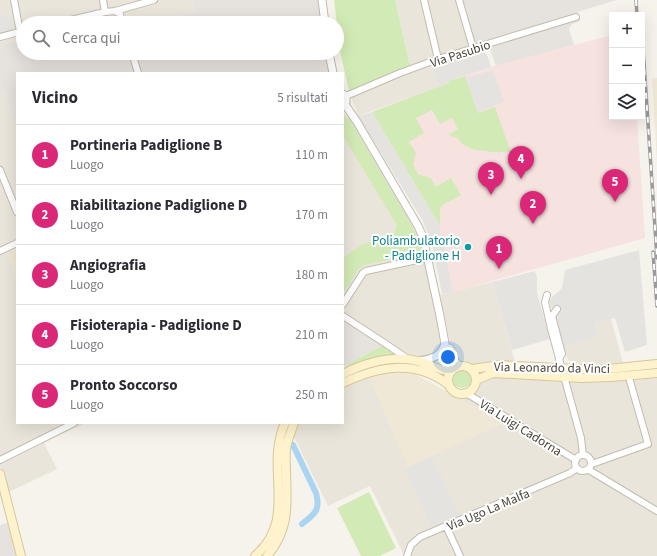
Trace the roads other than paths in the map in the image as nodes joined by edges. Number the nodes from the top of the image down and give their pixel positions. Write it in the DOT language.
graph roads {
  1 [pos="14,0"];
  2 [pos="103,0"];
  3 [pos="154,0"];
  4 [pos="322,0"];
  5 [pos="325,0"];
  6 [pos="424,0"];
  7 [pos="459,0"];
  8 [pos="115,11"];
  9 [pos="105,12"];
  10 [pos="18,16"];
  11 [pos="88,16"];
  12 [pos="120,16"];
  13 [pos="324,16"];
  14 [pos="327,16"];
  15 [pos="576,17"];
  16 [pos="16,33"];
  17 [pos="0,37"];
  18 [pos="473,48"];
  19 [pos="438,59"];
  20 [pos="134,60"];
  21 [pos="330,60"];
  22 [pos="333,60"];
  23 [pos="138,72"];
  24 [pos="333,72"];
  25 [pos="336,72"];
  26 [pos="344,99"];
  27 [pos="0,170"];
  28 [pos="16,210"];
  29 [pos="16,243"];
  30 [pos="0,251"];
  31 [pos="430,257"];
  32 [pos="546,295"];
  33 [pos="344,302"];
  34 [pos="557,309"];
  35 [pos="344,317"];
  36 [pos="445,343"];
  37 [pos="408,359"];
  38 [pos="559,359"];
  39 [pos="419,361"];
  40 [pos="657,364"];
  41 [pos="460,366"];
  42 [pos="472,369"];
  43 [pos="450,371"];
  44 [pos="657,372"];
  45 [pos="563,373"];
  46 [pos="344,374"];
  47 [pos="476,380"];
  48 [pos="630,381"];
  49 [pos="344,382"];
  50 [pos="449,385"];
  51 [pos="466,393"];
  52 [pos="72,424"];
  53 [pos="285,424"];
  54 [pos="294,424"];
  55 [pos="583,455"];
  56 [pos="0,460"];
  57 [pos="576,460"];
  58 [pos="590,467"];
  59 [pos="577,468"];
  60 [pos="0,474"];
  61 [pos="657,511"];
  62 [pos="446,526"];
  63 [pos="21,556"];
  64 [pos="255,556"];
  65 [pos="267,556"];
  66 [pos="407,556"];
  67 [pos="460,556"];
  1 -- 10 [label="street"];
  2 -- 9 [label="street"];
  3 -- 8 [label="street"];
  4 -- 13 [label="street"];
  5 -- 14 [label="street"];
  6 -- 19 [label="street"];
  7 -- 18 [label="street"];
  8 -- 9 [label="street"];
  8 -- 12 [label="street"];
  9 -- 11 [label="street"];
  15 -- 18 [label="street, Via Pasubio"];
  16 -- 17 [label="street"];
  18 -- 19 [label="street, Via Pasubio"];
  19 -- 26 [label="street, Via Pasubio"];
  20 -- 23 [label="street"];
  21 -- 24 [label="street"];
  22 -- 25 [label="street"];
  26 -- 31 [label="street"];
  27 -- 28 [label="street"];
  29 -- 30 [label="street"];
  31 -- 33 [label="street"];
  31 -- 36 [label="street"];
  31 -- 41 [label="street"];
  32 -- 38 [label="street"];
  34 -- 38 [label="street"];
  35 -- 37 [label="street"];
  36 -- 39 [label="street"];
  36 -- 43 [label="street"];
  37 -- 39 [label="main road"];
  37 -- 46 [label="main road"];
  38 -- 45 [label="street"];
  39 -- 43 [label="main road"];
  40 -- 45 [label="main road, Via Leonardo da Vinci"];
  41 -- 42 [label="main road"];
  41 -- 43 [label="main road"];
  42 -- 45 [label="main road, Via Leonardo da Vinci"];
  42 -- 47 [label="main road"];
  43 -- 50 [label="main road"];
  44 -- 45 [label="main road, Via Leonardo da Vinci"];
  45 -- 47 [label="main road, Via Leonardo da Vinci"];
  45 -- 55 [label="street"];
  47 -- 51 [label="main road"];
  48 -- 58 [label="street"];
  49 -- 50 [label="main road"];
  50 -- 51 [label="main road"];
  51 -- 57 [label="street, Via Luigi Cadorna"];
  52 -- 56 [label="street"];
  53 -- 64 [label="main road"];
  54 -- 65 [label="main road"];
  55 -- 57 [label="street"];
  55 -- 58 [label="street"];
  57 -- 59 [label="street"];
  58 -- 59 [label="street"];
  58 -- 61 [label="street"];
  59 -- 62 [label="street, Via Ugo La Malfa"];
  60 -- 63 [label="main road"];
  62 -- 66 [label="street, Via Ugo La Malfa"];
  62 -- 67 [label="street"];
}
